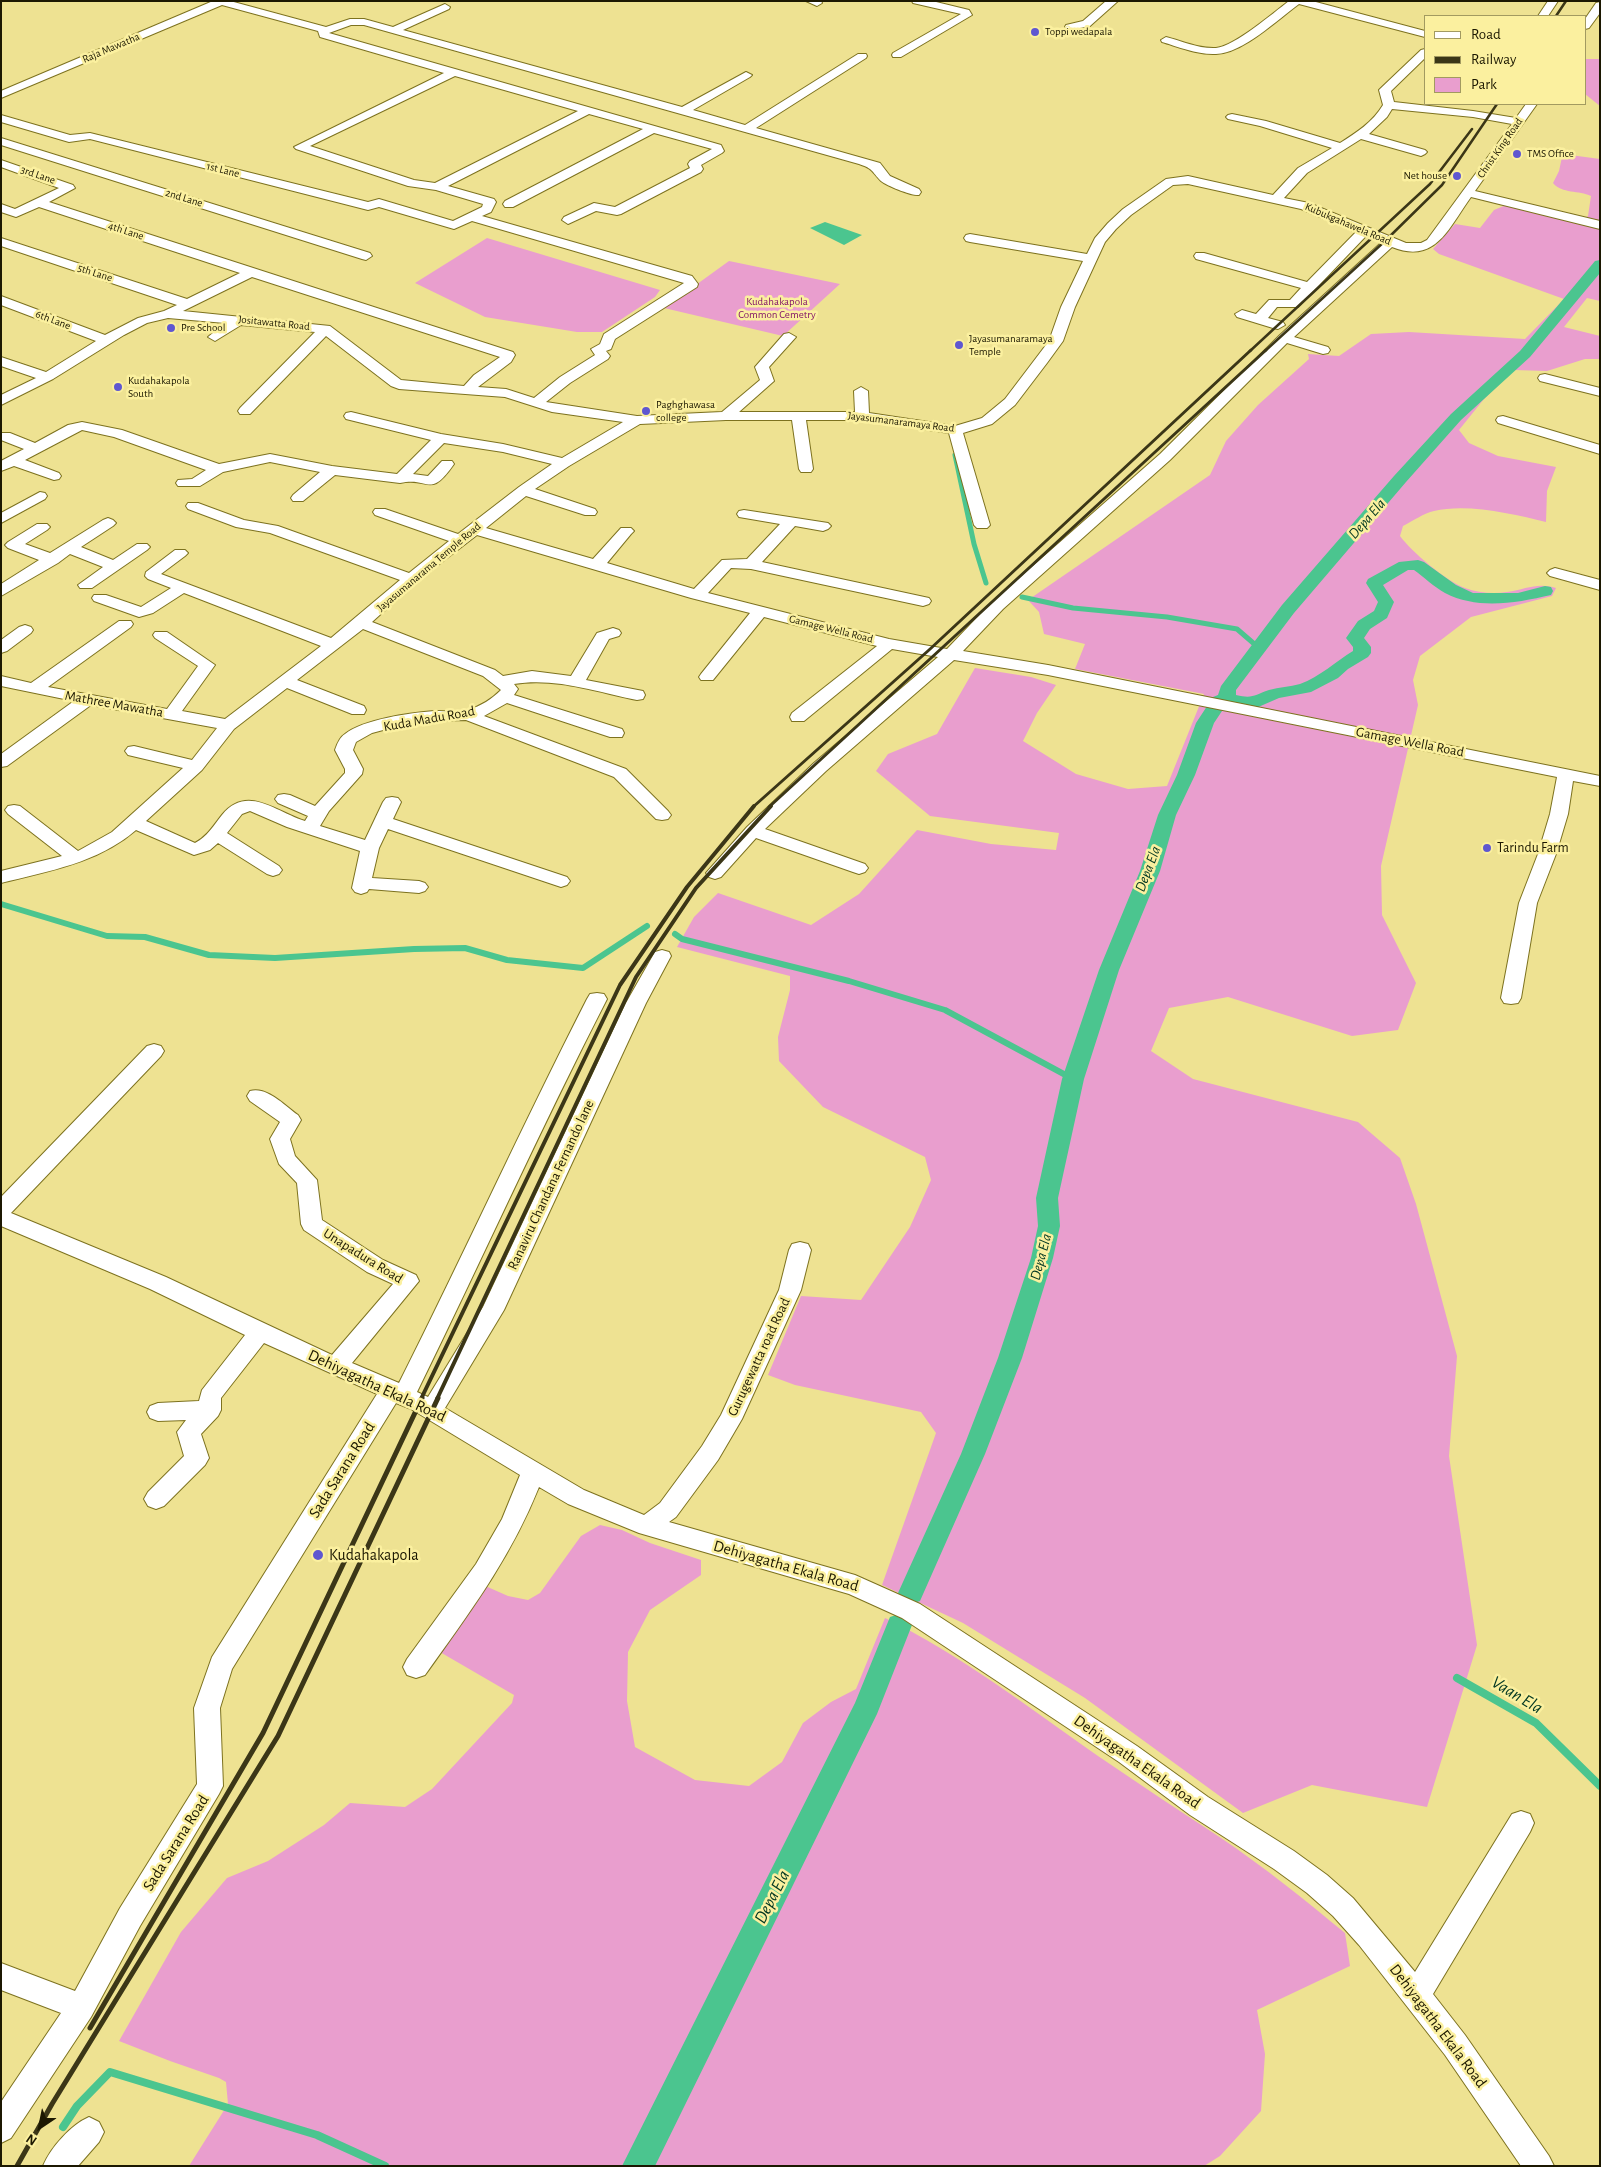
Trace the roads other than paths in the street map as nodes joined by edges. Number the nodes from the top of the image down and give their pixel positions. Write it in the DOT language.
graph roads {
  1 [pos="917,1"];
  2 [pos="1113,1"];
  3 [pos="1298,1"];
  4 [pos="1553,1"];
  5 [pos="222,2"];
  6 [pos="1600,5"];
  7 [pos="445,7"];
  8 [pos="1544,15"];
  9 [pos="1586,25"];
  10 [pos="1070,27"];
  11 [pos="323,30"];
  12 [pos="394,30"];
  13 [pos="1424,34"];
  14 [pos="1166,40"];
  15 [pos="1424,53"];
  16 [pos="897,55"];
  17 [pos="862,56"];
  18 [pos="454,72"];
  19 [pos="746,75"];
  20 [pos="1,94"];
  21 [pos="1531,105"];
  22 [pos="1390,106"];
  23 [pos="590,110"];
  24 [pos="684,111"];
  25 [pos="1232,116"];
  26 [pos="1,118"];
  27 [pos="1519,122"];
  28 [pos="654,128"];
  29 [pos="746,129"];
  30 [pos="1358,136"];
  31 [pos="1,140"];
  32 [pos="1342,147"];
  33 [pos="1421,152"];
  34 [pos="1,163"];
  35 [pos="1188,180"];
  36 [pos="437,187"];
  37 [pos="915,192"];
  38 [pos="1468,193"];
  39 [pos="1277,198"];
  40 [pos="38,203"];
  41 [pos="509,204"];
  42 [pos="1,208"];
  43 [pos="472,217"];
  44 [pos="568,220"];
  45 [pos="1600,225"];
  46 [pos="1364,231"];
  47 [pos="970,238"];
  48 [pos="1,242"];
  49 [pos="1389,242"];
  50 [pos="366,256"];
  51 [pos="1200,256"];
  52 [pos="1091,258"];
  53 [pos="251,272"];
  54 [pos="1310,287"];
  55 [pos="1,300"];
  56 [pos="188,304"];
  57 [pos="168,314"];
  58 [pos="1242,314"];
  59 [pos="1259,319"];
  60 [pos="239,320"];
  61 [pos="325,329"];
  62 [pos="1282,331"];
  63 [pos="215,337"];
  64 [pos="789,337"];
  65 [pos="106,340"];
  66 [pos="1323,350"];
  67 [pos="1,360"];
  68 [pos="47,377"];
  69 [pos="1545,378"];
  70 [pos="468,390"];
  71 [pos="861,391"];
  72 [pos="1600,392"];
  73 [pos="1,400"];
  74 [pos="536,403"];
  75 [pos="245,412"];
  76 [pos="798,415"];
  77 [pos="351,416"];
  78 [pos="726,416"];
  79 [pos="862,416"];
  80 [pos="637,420"];
  81 [pos="1503,420"];
  82 [pos="955,430"];
  83 [pos="5,436"];
  84 [pos="440,438"];
  85 [pos="35,448"];
  86 [pos="1600,450"];
  87 [pos="7,463"];
  88 [pos="564,463"];
  89 [pos="446,464"];
  90 [pos="218,469"];
  91 [pos="806,469"];
  92 [pos="332,470"];
  93 [pos="54,476"];
  94 [pos="402,482"];
  95 [pos="184,483"];
  96 [pos="524,490"];
  97 [pos="40,496"];
  98 [pos="298,498"];
  99 [pos="193,506"];
  100 [pos="380,512"];
  101 [pos="590,512"];
  102 [pos="744,514"];
  103 [pos="1,519"];
  104 [pos="791,521"];
  105 [pos="108,523"];
  106 [pos="982,525"];
  107 [pos="823,526"];
  108 [pos="42,527"];
  109 [pos="474,529"];
  110 [pos="626,531"];
  111 [pos="460,540"];
  112 [pos="142,547"];
  113 [pos="70,548"];
  114 [pos="180,553"];
  115 [pos="53,560"];
  116 [pos="751,564"];
  117 [pos="597,565"];
  118 [pos="114,566"];
  119 [pos="1555,573"];
  120 [pos="411,579"];
  121 [pos="86,585"];
  122 [pos="1600,585"];
  123 [pos="182,588"];
  124 [pos="1,591"];
  125 [pos="697,595"];
  126 [pos="100,598"];
  127 [pos="923,602"];
  128 [pos="760,611"];
  129 [pos="361,623"];
  130 [pos="125,624"];
  131 [pos="25,630"];
  132 [pos="613,633"];
  133 [pos="162,636"];
  134 [pos="331,644"];
  135 [pos="889,644"];
  136 [pos="1,648"];
  137 [pos="951,654"];
  138 [pos="706,677"];
  139 [pos="1,681"];
  140 [pos="285,681"];
  141 [pos="577,682"];
  142 [pos="503,689"];
  143 [pos="34,690"];
  144 [pos="637,696"];
  145 [pos="87,700"];
  146 [pos="358,710"];
  147 [pos="172,714"];
  148 [pos="468,715"];
  149 [pos="798,717"];
  150 [pos="228,725"];
  151 [pos="616,733"];
  152 [pos="134,751"];
  153 [pos="1,762"];
  154 [pos="196,766"];
  155 [pos="1566,774"];
  156 [pos="1600,781"];
  157 [pos="284,799"];
  158 [pos="392,802"];
  159 [pos="14,810"];
  160 [pos="662,815"];
  161 [pos="314,821"];
  162 [pos="136,822"];
  163 [pos="384,822"];
  164 [pos="753,831"];
  165 [pos="217,835"];
  166 [pos="370,848"];
  167 [pos="76,858"];
  168 [pos="860,868"];
  169 [pos="273,870"];
  170 [pos="715,873"];
  171 [pos="1,877"];
  172 [pos="561,880"];
  173 [pos="419,887"];
  174 [pos="662,956"];
  175 [pos="1511,998"];
  176 [pos="597,999"];
  177 [pos="154,1051"];
  178 [pos="257,1096"];
  179 [pos="1,1210"];
  180 [pos="1,1217"];
  181 [pos="800,1250"];
  182 [pos="260,1332"];
  183 [pos="336,1366"];
  184 [pos="398,1393"];
  185 [pos="210,1410"];
  186 [pos="432,1410"];
  187 [pos="158,1412"];
  188 [pos="533,1472"];
  189 [pos="156,1499"];
  190 [pos="647,1526"];
  191 [pos="416,1667"];
  192 [pos="1521,1823"];
  193 [pos="1,1976"];
  194 [pos="1416,1996"];
  195 [pos="81,2007"];
  196 [pos="1,2128"];
  197 [pos="90,2132"];
  198 [pos="58,2166"];
  199 [pos="1539,2166"];
  1 -- 16 [label="street"];
  2 -- 10 [label="street"];
  3 -- 13 [label="street"];
  3 -- 14 [label="street"];
  4 -- 8 [label="street"];
  5 -- 11 [label="street"];
  5 -- 20 [label="street, Raja Mawatha"];
  6 -- 9 [label="street"];
  7 -- 12 [label="street"];
  11 -- 12 [label="street"];
  11 -- 18 [label="street"];
  12 -- 24 [label="street"];
  15 -- 22 [label="street"];
  17 -- 29 [label="street"];
  18 -- 23 [label="street"];
  18 -- 36 [label="street"];
  19 -- 24 [label="street"];
  21 -- 27 [label="street, Christ King Road"];
  22 -- 27 [label="street"];
  22 -- 30 [label="street"];
  23 -- 28 [label="street"];
  23 -- 36 [label="street"];
  24 -- 29 [label="street"];
  25 -- 32 [label="street"];
  26 -- 43 [label="street, 1st Lane"];
  27 -- 38 [label="street, Christ King Road"];
  28 -- 41 [label="street"];
  28 -- 44 [label="street"];
  29 -- 37 [label="street"];
  30 -- 32 [label="street"];
  30 -- 33 [label="street"];
  31 -- 50 [label="street, 2nd Lane"];
  32 -- 39 [label="street"];
  34 -- 40 [label="street, 3rd Lane"];
  35 -- 39 [label="street, Kubukgahawela Road"];
  35 -- 52 [label="street, Jayasumanaramaya Road"];
  36 -- 43 [label="street"];
  38 -- 45 [label="street"];
  38 -- 49 [label="street, Kubukgahawela Road"];
  39 -- 46 [label="street, Kubukgahawela Road"];
  40 -- 42 [label="street"];
  40 -- 53 [label="street, 4th Lane"];
  43 -- 74 [label="street"];
  46 -- 49 [label="street, Kubukgahawela Road"];
  46 -- 54 [label="street"];
  47 -- 52 [label="street"];
  48 -- 56 [label="street, 5th Lane"];
  49 -- 62 [label="street"];
  51 -- 54 [label="street"];
  52 -- 82 [label="street, Jayasumanaramaya Road"];
  53 -- 56 [label="street"];
  53 -- 70 [label="street, 4th Lane"];
  54 -- 59 [label="street"];
  55 -- 65 [label="street, 6th Lane"];
  56 -- 57 [label="street"];
  57 -- 60 [label="street, Jositawatta Road"];
  57 -- 65 [label="street, Jositawatta Road"];
  58 -- 59 [label="street"];
  59 -- 62 [label="street"];
  60 -- 61 [label="street, Jositawatta Road"];
  60 -- 63 [label="street"];
  61 -- 70 [label="street, Jositawatta Road"];
  61 -- 75 [label="street"];
  62 -- 66 [label="street"];
  62 -- 137 [label="street"];
  64 -- 78 [label="street"];
  65 -- 68 [label="street, Jositawatta Road"];
  67 -- 68 [label="street"];
  68 -- 73 [label="street, Jositawatta Road"];
  69 -- 72 [label="street"];
  70 -- 74 [label="street, Jositawatta Road"];
  71 -- 79 [label="street"];
  74 -- 80 [label="street, Jositawatta Road"];
  76 -- 78 [label="street, Jayasumanaramaya Road"];
  76 -- 79 [label="street, Jayasumanaramaya Road"];
  76 -- 91 [label="street"];
  77 -- 84 [label="street"];
  78 -- 80 [label="street, Jayasumanaramaya Road"];
  79 -- 82 [label="street, Jayasumanaramaya Road"];
  80 -- 88 [label="street, Jayasumanarama Temple Road"];
  81 -- 86 [label="street"];
  82 -- 106 [label="street"];
  83 -- 85 [label="street"];
  84 -- 88 [label="street"];
  84 -- 94 [label="street"];
  85 -- 87 [label="street"];
  85 -- 90 [label="street"];
  87 -- 93 [label="street"];
  88 -- 96 [label="street, Jayasumanarama Temple Road"];
  89 -- 94 [label="street"];
  90 -- 92 [label="street"];
  90 -- 95 [label="street"];
  92 -- 94 [label="street"];
  92 -- 98 [label="street"];
  96 -- 101 [label="street"];
  96 -- 109 [label="street, Jayasumanarama Temple Road"];
  97 -- 103 [label="street"];
  99 -- 120 [label="street"];
  100 -- 111 [label="street"];
  102 -- 104 [label="street"];
  104 -- 107 [label="street"];
  104 -- 116 [label="street"];
  105 -- 113 [label="street"];
  108 -- 115 [label="street"];
  109 -- 111 [label="street, Jayasumanarama Temple Road"];
  109 -- 117 [label="street, Gamage Wella Road"];
  110 -- 117 [label="street"];
  111 -- 120 [label="street, Jayasumanarama Temple Road"];
  112 -- 118 [label="street"];
  113 -- 115 [label="street"];
  113 -- 118 [label="street"];
  114 -- 123 [label="street"];
  115 -- 124 [label="street"];
  116 -- 125 [label="street"];
  116 -- 127 [label="street"];
  117 -- 125 [label="street, Gamage Wella Road"];
  118 -- 121 [label="street"];
  119 -- 122 [label="street"];
  120 -- 129 [label="street, Jayasumanarama Temple Road"];
  123 -- 126 [label="street"];
  123 -- 134 [label="street"];
  125 -- 128 [label="street, Gamage Wella Road"];
  128 -- 135 [label="street, Gamage Wella Road"];
  128 -- 138 [label="street"];
  129 -- 134 [label="street, Jayasumanarama Temple Road"];
  129 -- 142 [label="street"];
  130 -- 143 [label="street"];
  131 -- 136 [label="street"];
  132 -- 141 [label="street"];
  133 -- 147 [label="street"];
  134 -- 140 [label="street, Jayasumanarama Temple Road"];
  135 -- 137 [label="street, Gamage Wella Road"];
  135 -- 149 [label="street"];
  137 -- 155 [label="street, Gamage Wella Road"];
  137 -- 164 [label="street"];
  139 -- 143 [label="street, Mathree Mawatha"];
  140 -- 146 [label="street"];
  140 -- 150 [label="street, Jayasumanarama Temple Road"];
  141 -- 142 [label="street, Kuda Madu Road"];
  141 -- 144 [label="street, Kuda Madu Road"];
  142 -- 148 [label="street, Kuda Madu Road"];
  142 -- 151 [label="street"];
  143 -- 145 [label="street, Mathree Mawatha"];
  145 -- 147 [label="street, Mathree Mawatha"];
  145 -- 153 [label="street"];
  147 -- 150 [label="street, Mathree Mawatha"];
  148 -- 160 [label="street"];
  148 -- 161 [label="street, Kuda Madu Road"];
  150 -- 154 [label="street"];
  152 -- 154 [label="street"];
  154 -- 162 [label="street"];
  155 -- 156 [label="street, Gamage Wella Road"];
  155 -- 175 [label="street"];
  157 -- 161 [label="street"];
  158 -- 163 [label="street"];
  159 -- 167 [label="street"];
  161 -- 165 [label="street"];
  161 -- 166 [label="street"];
  162 -- 165 [label="street"];
  162 -- 167 [label="street"];
  163 -- 166 [label="street"];
  163 -- 172 [label="street"];
  164 -- 168 [label="street"];
  164 -- 170 [label="street"];
  165 -- 169 [label="street"];
  166 -- 173 [label="street"];
  167 -- 171 [label="street"];
  174 -- 186 [label="street, Ranaviru Chandana Fernando lane"];
  176 -- 184 [label="street, Sada Sarana Road"];
  177 -- 179 [label="street"];
  178 -- 183 [label="street, Unapadura Road"];
  180 -- 182 [label="street, Dehiyagatha Ekala Road"];
  181 -- 190 [label="street, Gurugewatta road Road"];
  182 -- 183 [label="street, Dehiyagatha Ekala Road"];
  182 -- 185 [label="street"];
  183 -- 184 [label="street, Dehiyagatha Ekala Road"];
  184 -- 186 [label="street, Dehiyagatha Ekala Road"];
  184 -- 195 [label="street, Sada Sarana Road"];
  185 -- 187 [label="street"];
  185 -- 189 [label="street"];
  186 -- 188 [label="street, Dehiyagatha Ekala Road"];
  188 -- 190 [label="street, Dehiyagatha Ekala Road"];
  188 -- 191 [label="street"];
  190 -- 194 [label="street, Dehiyagatha Ekala Road"];
  192 -- 194 [label="street"];
  193 -- 195 [label="street"];
  194 -- 199 [label="street, Dehiyagatha Ekala Road"];
  195 -- 196 [label="street, Sada Sarana Road"];
  197 -- 198 [label="street"];
}
